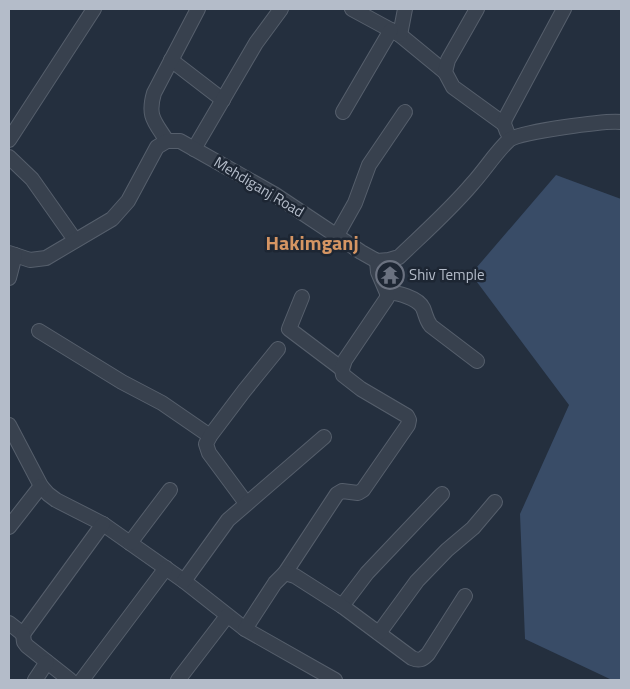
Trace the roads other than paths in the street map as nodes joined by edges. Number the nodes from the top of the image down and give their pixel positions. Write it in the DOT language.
graph roads {
  1 [pos="94,9"];
  2 [pos="198,9"];
  3 [pos="281,9"];
  4 [pos="352,9"];
  5 [pos="406,9"];
  6 [pos="477,9"];
  7 [pos="564,9"];
  8 [pos="396,32"];
  9 [pos="171,60"];
  10 [pos="445,72"];
  11 [pos="223,100"];
  12 [pos="343,112"];
  13 [pos="405,112"];
  14 [pos="621,122"];
  15 [pos="504,124"];
  16 [pos="510,139"];
  17 [pos="9,140"];
  18 [pos="167,141"];
  19 [pos="194,149"];
  20 [pos="9,156"];
  21 [pos="337,235"];
  22 [pos="75,240"];
  23 [pos="12,254"];
  24 [pos="377,261"];
  25 [pos="9,278"];
  26 [pos="387,293"];
  27 [pos="302,297"];
  28 [pos="39,332"];
  29 [pos="278,349"];
  30 [pos="477,361"];
  31 [pos="342,369"];
  32 [pos="9,425"];
  33 [pos="210,436"];
  34 [pos="324,437"];
  35 [pos="41,486"];
  36 [pos="170,490"];
  37 [pos="442,494"];
  38 [pos="495,502"];
  39 [pos="246,503"];
  40 [pos="103,524"];
  41 [pos="9,527"];
  42 [pos="130,543"];
  43 [pos="166,568"];
  44 [pos="285,574"];
  45 [pos="184,581"];
  46 [pos="465,596"];
  47 [pos="342,606"];
  48 [pos="227,616"];
  49 [pos="9,624"];
  50 [pos="245,629"];
  51 [pos="379,633"];
  52 [pos="23,634"];
  53 [pos="47,662"];
  54 [pos="35,680"];
  55 [pos="70,680"];
  56 [pos="82,680"];
  57 [pos="178,680"];
  58 [pos="335,680"];
  1 -- 17 [label="street"];
  2 -- 9 [label="street"];
  3 -- 11 [label="street"];
  4 -- 8 [label="street"];
  5 -- 8 [label="street"];
  6 -- 10 [label="street"];
  7 -- 15 [label="street"];
  8 -- 10 [label="street"];
  8 -- 12 [label="street"];
  9 -- 11 [label="street"];
  9 -- 18 [label="street"];
  10 -- 15 [label="street"];
  11 -- 19 [label="street"];
  13 -- 21 [label="street"];
  14 -- 16 [label="street"];
  15 -- 16 [label="street"];
  16 -- 24 [label="street"];
  18 -- 19 [label="street, Mehdiganj Road"];
  18 -- 22 [label="street"];
  19 -- 21 [label="street, Mehdiganj Road"];
  20 -- 22 [label="street"];
  21 -- 24 [label="street, Mehdiganj Road"];
  22 -- 23 [label="street"];
  23 -- 25 [label="street"];
  24 -- 26 [label="street"];
  26 -- 30 [label="street"];
  26 -- 31 [label="street"];
  27 -- 31 [label="street"];
  28 -- 33 [label="street"];
  29 -- 33 [label="street"];
  31 -- 44 [label="street"];
  32 -- 35 [label="street"];
  33 -- 39 [label="street"];
  34 -- 39 [label="street"];
  35 -- 40 [label="street"];
  35 -- 41 [label="street"];
  36 -- 42 [label="street"];
  37 -- 47 [label="street"];
  38 -- 51 [label="street"];
  39 -- 45 [label="street"];
  40 -- 42 [label="street"];
  40 -- 52 [label="street"];
  42 -- 43 [label="street"];
  43 -- 45 [label="street"];
  43 -- 56 [label="street"];
  44 -- 47 [label="street"];
  44 -- 50 [label="street"];
  45 -- 48 [label="street"];
  46 -- 51 [label="street"];
  47 -- 51 [label="street"];
  48 -- 50 [label="street"];
  48 -- 57 [label="street"];
  49 -- 52 [label="street"];
  50 -- 58 [label="street"];
  52 -- 53 [label="street"];
  53 -- 54 [label="street"];
  53 -- 55 [label="street"];
}
